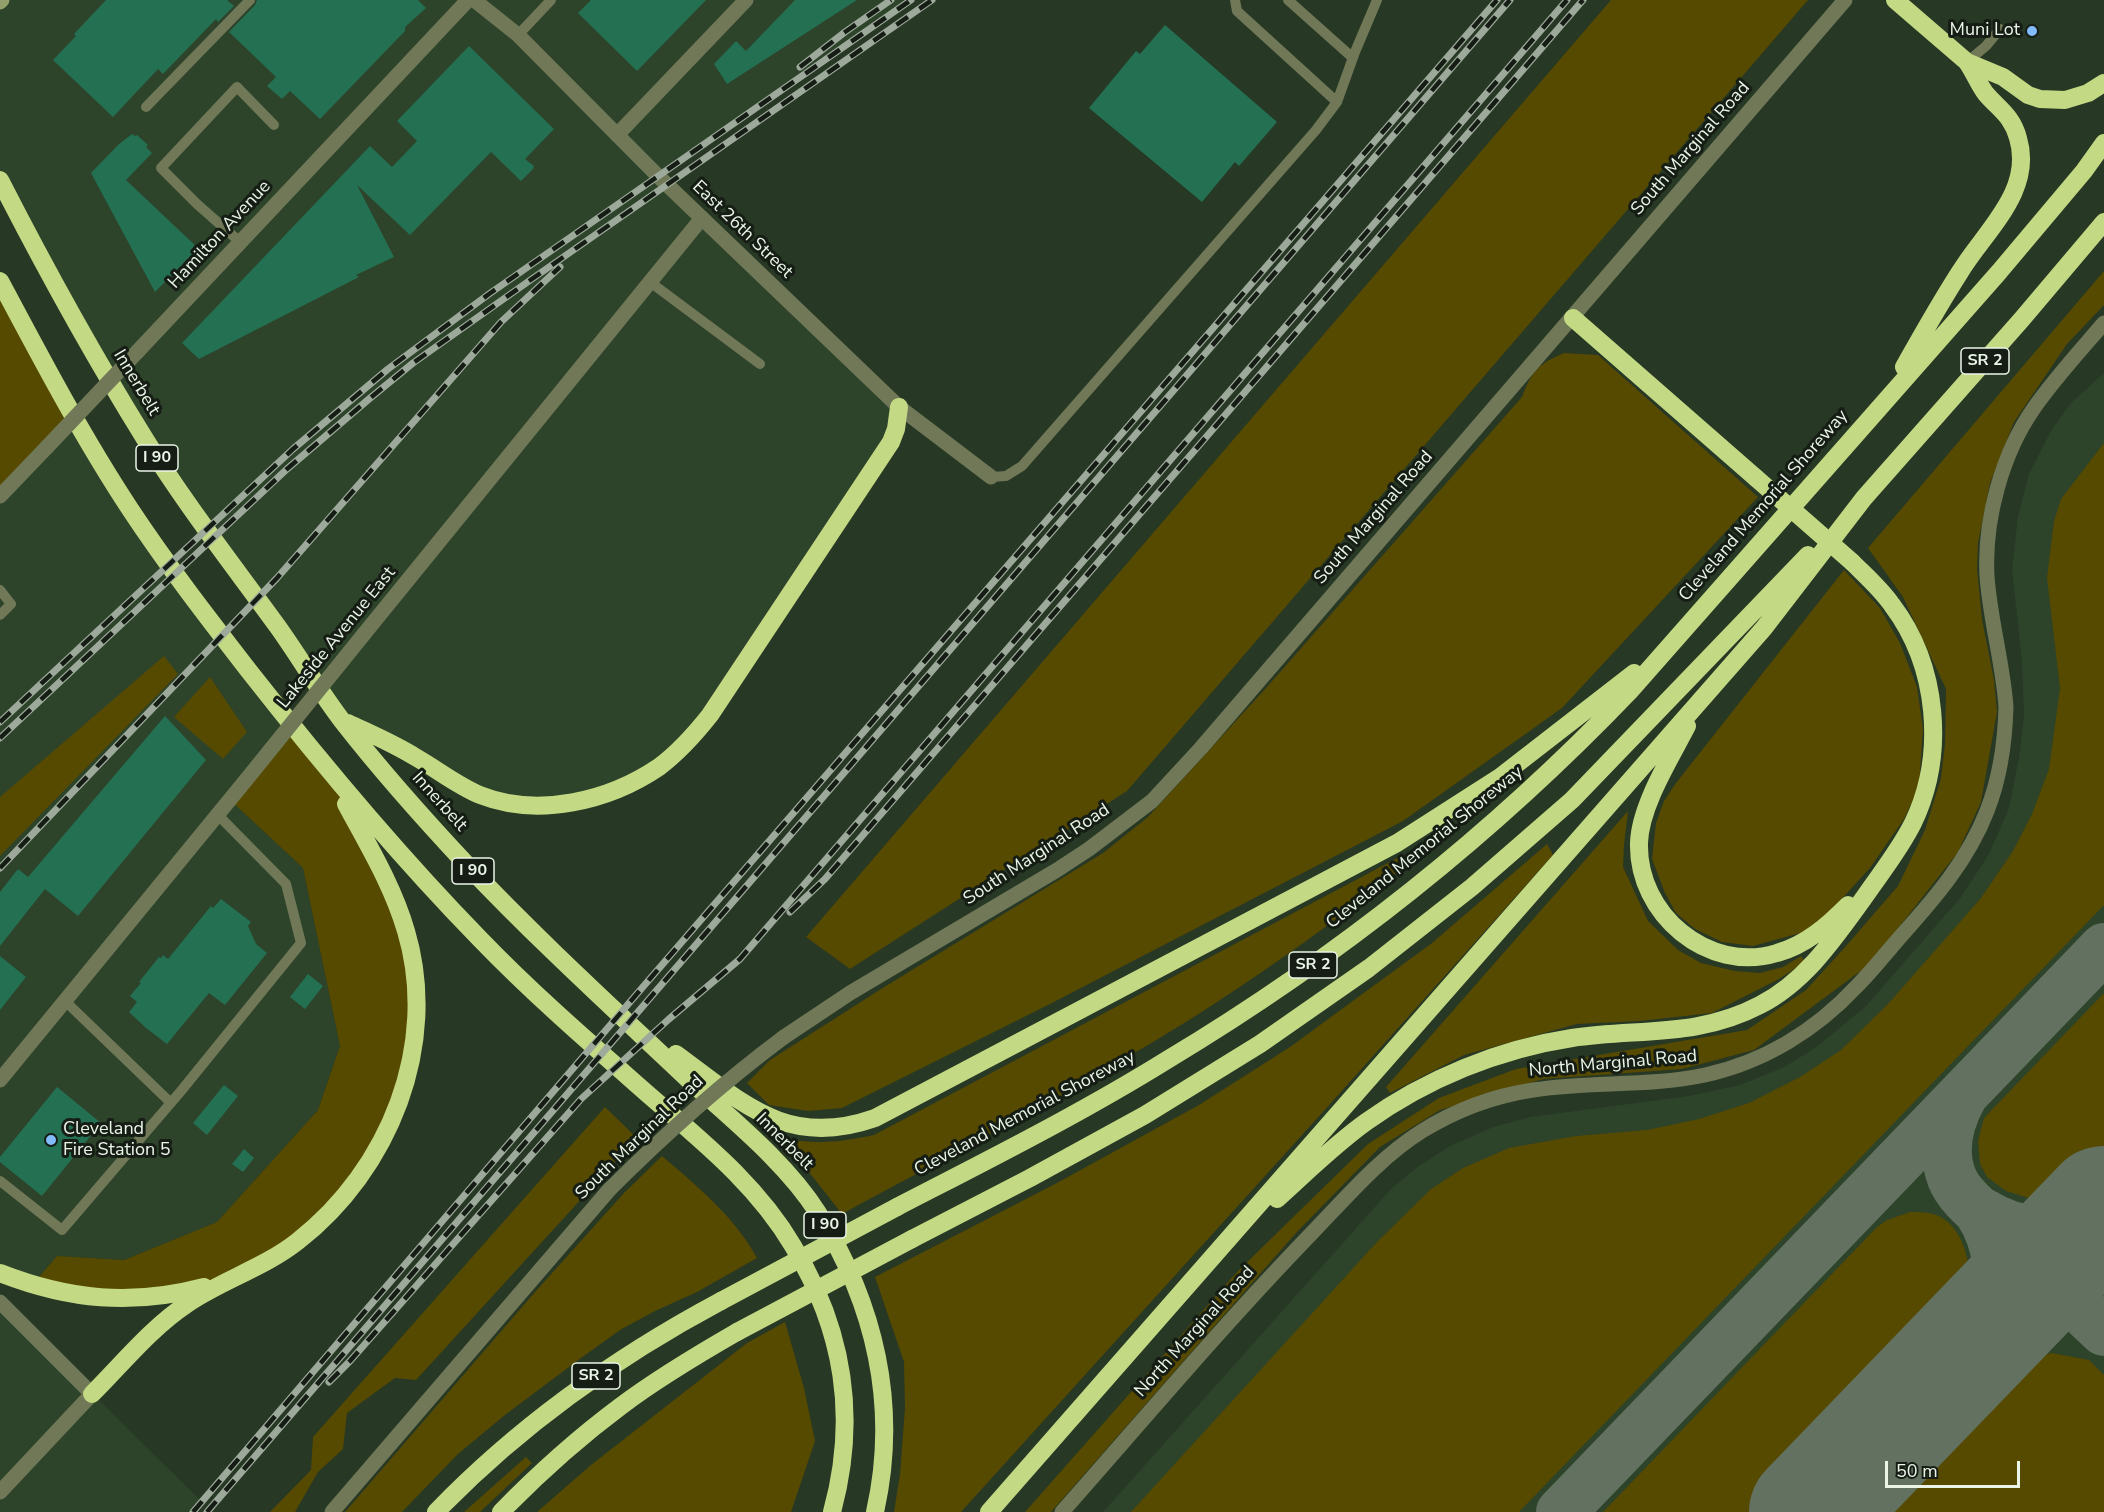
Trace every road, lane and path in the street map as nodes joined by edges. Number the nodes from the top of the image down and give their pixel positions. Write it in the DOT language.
graph roads {
  1 [pos="250,0"];
  2 [pos="468,0"];
  3 [pos="474,0"];
  4 [pos="551,0"];
  5 [pos="746,0"];
  6 [pos="1235,0"];
  7 [pos="1288,0"];
  8 [pos="1377,0"];
  9 [pos="1845,0"];
  10 [pos="1895,0"];
  11 [pos="2000,29"];
  12 [pos="518,35"];
  13 [pos="1353,58"];
  14 [pos="1967,62"];
  15 [pos="2104,83"];
  16 [pos="1337,102"];
  17 [pos="146,107"];
  18 [pos="274,125"];
  19 [pos="617,135"];
  20 [pos="2104,143"];
  21 [pos="0,180"];
  22 [pos="702,218"];
  23 [pos="2104,222"];
  24 [pos="240,242"];
  25 [pos="0,281"];
  26 [pos="650,282"];
  27 [pos="1573,318"];
  28 [pos="2104,323"];
  29 [pos="760,364"];
  30 [pos="1882,404"];
  31 [pos="899,407"];
  32 [pos="991,477"];
  33 [pos="0,496"];
  34 [pos="1864,498"];
  35 [pos="0,590"];
  36 [pos="0,615"];
  37 [pos="1671,644"];
  38 [pos="1698,703"];
  39 [pos="340,719"];
  40 [pos="328,771"];
  41 [pos="218,815"];
  42 [pos="1880,875"];
  43 [pos="65,1001"];
  44 [pos="616,1011"];
  45 [pos="0,1080"];
  46 [pos="171,1103"];
  47 [pos="0,1181"];
  48 [pos="1220,1250"];
  49 [pos="0,1273"];
  50 [pos="223,1282"];
  51 [pos="0,1302"];
  52 [pos="92,1394"];
  53 [pos="0,1492"];
  54 [pos="332,1512"];
  55 [pos="436,1512"];
  56 [pos="501,1512"];
  57 [pos="832,1512"];
  58 [pos="875,1512"];
  59 [pos="989,1512"];
  60 [pos="1062,1512"];
  1 -- 17 [label="lane"];
  2 -- 24 [label="street, Hamilton Avenue"];
  3 -- 12 [label="street, East 26th Street"];
  4 -- 12 [label="lane"];
  5 -- 19 [label="street"];
  6 -- 16 [label="lane"];
  7 -- 13 [label="lane"];
  8 -- 13 [label="lane"];
  9 -- 27 [label="street, South Marginal Road"];
  10 -- 14 [label="highway"];
  11 -- 14 [label="lane"];
  12 -- 19 [label="street, East 26th Street"];
  13 -- 16 [label="lane"];
  14 -- 15 [label="highway"];
  14 -- 30 [label="highway"];
  16 -- 32 [label="lane"];
  18 -- 24 [label="lane"];
  19 -- 22 [label="street, East 26th Street"];
  20 -- 30 [label="highway, Cleveland Memorial Shoreway / SR 2"];
  21 -- 39 [label="highway, Innerbelt / I 90"];
  22 -- 26 [label="street, Lakeside Avenue East"];
  22 -- 31 [label="street, East 26th Street"];
  23 -- 34 [label="highway, SR 2"];
  24 -- 33 [label="street, Hamilton Avenue, bridge"];
  25 -- 40 [label="highway, I 90"];
  26 -- 29 [label="lane"];
  26 -- 41 [label="street, Lakeside Avenue East, bridge"];
  27 -- 42 [label="highway, bridge"];
  27 -- 54 [label="street, South Marginal Road, bridge"];
  28 -- 60 [label="street, North Marginal Road"];
  30 -- 37 [label="highway, Cleveland Memorial Shoreway / SR 2"];
  31 -- 32 [label="street, East 26th Street"];
  31 -- 39 [label="highway"];
  34 -- 38 [label="highway, SR 2"];
  34 -- 56 [label="highway, bridge"];
  35 -- 36 [label="lane"];
  37 -- 44 [label="highway"];
  37 -- 55 [label="highway, Cleveland Memorial Shoreway / SR 2, bridge"];
  38 -- 42 [label="highway"];
  38 -- 48 [label="highway, SR 2"];
  39 -- 44 [label="highway, Innerbelt / I 90"];
  40 -- 50 [label="highway"];
  40 -- 57 [label="highway, I 90"];
  41 -- 43 [label="street, Lakeside Avenue East"];
  41 -- 46 [label="lane"];
  42 -- 48 [label="highway"];
  43 -- 45 [label="street, Lakeside Avenue East"];
  43 -- 46 [label="lane"];
  44 -- 58 [label="highway, Innerbelt / I 90"];
  46 -- 47 [label="lane"];
  48 -- 59 [label="highway, SR 2"];
  49 -- 50 [label="highway"];
  50 -- 52 [label="highway"];
  51 -- 52 [label="street"];
  52 -- 53 [label="street"];
}
